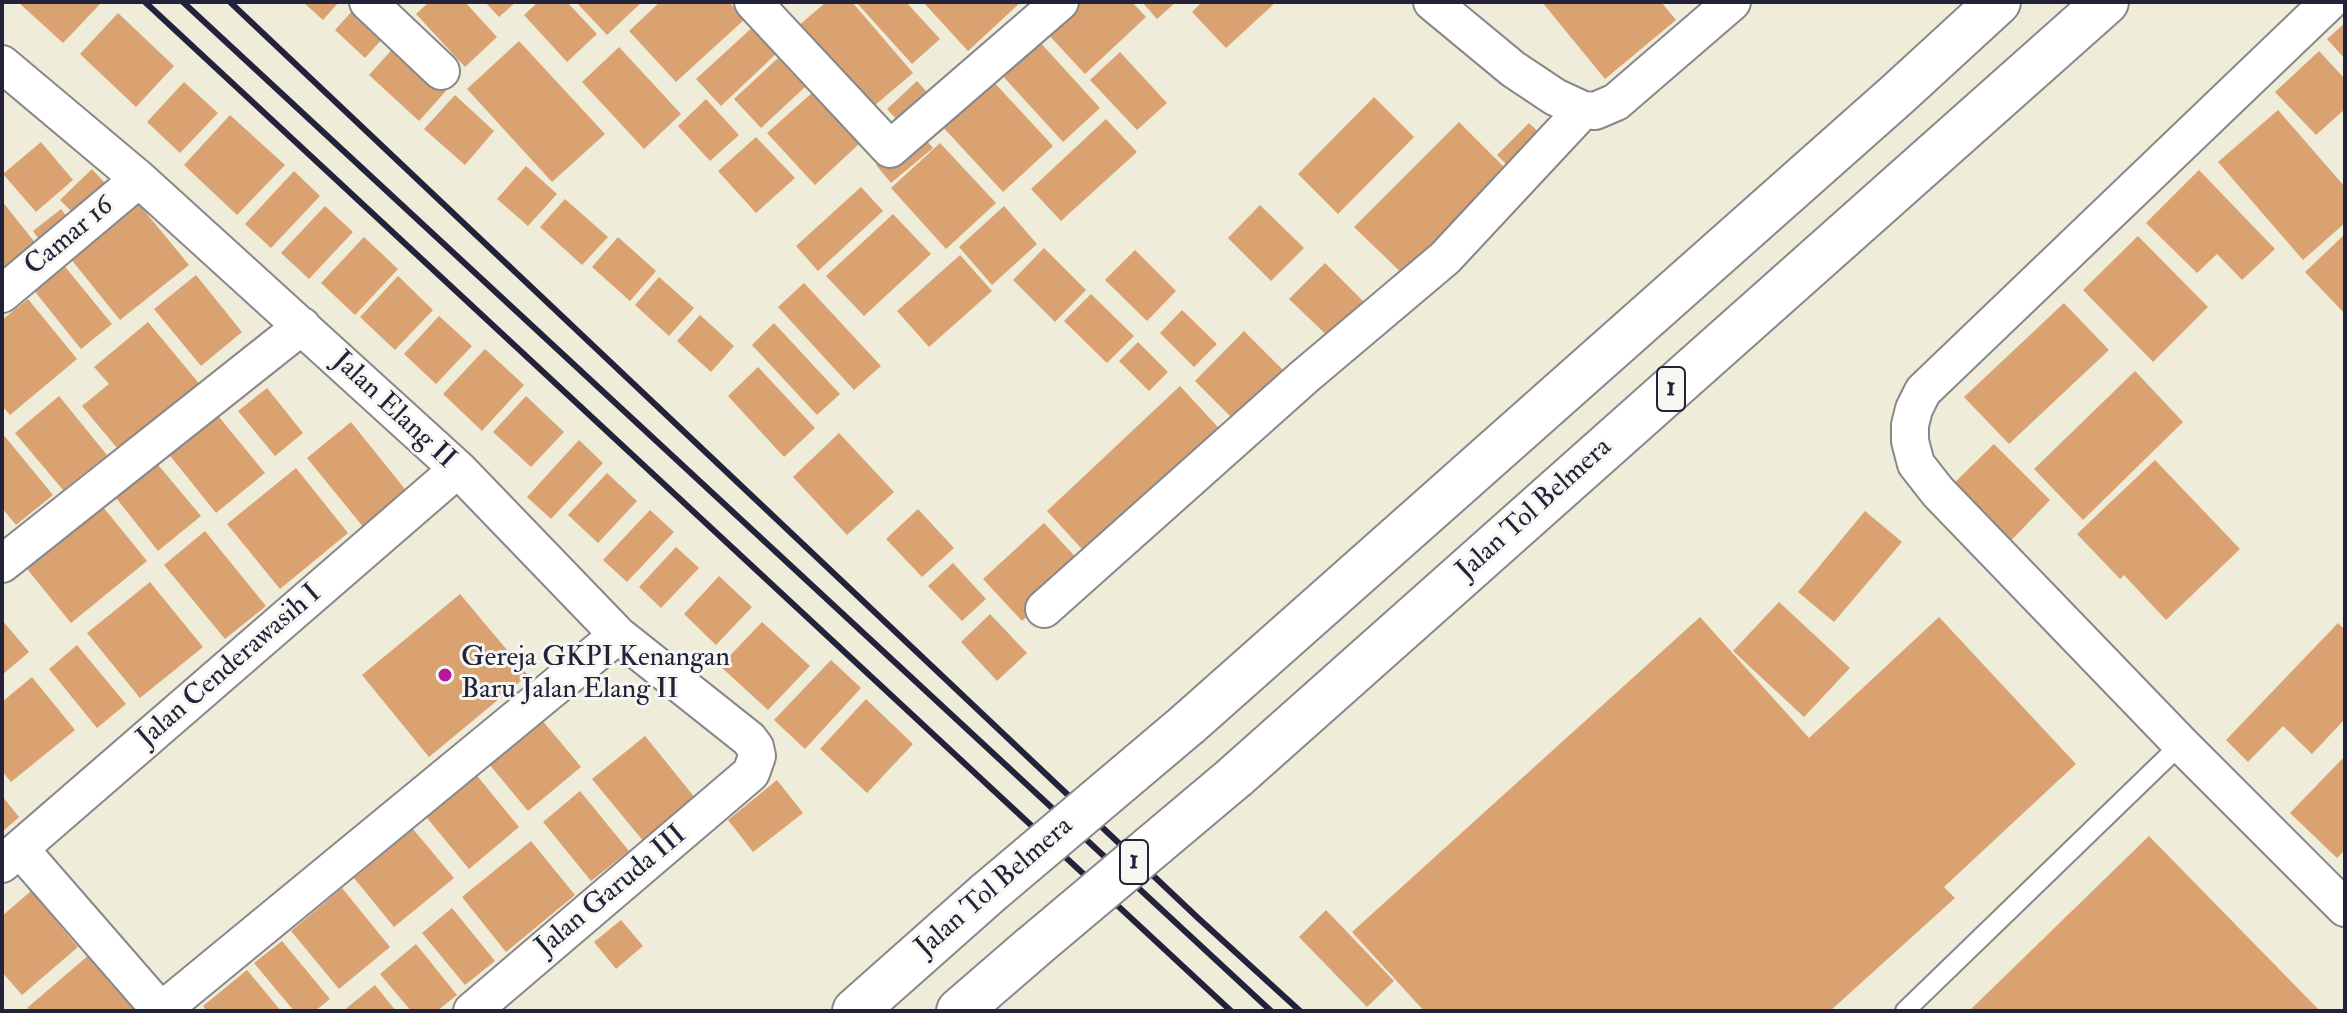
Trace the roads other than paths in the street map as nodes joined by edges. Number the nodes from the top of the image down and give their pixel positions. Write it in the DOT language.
graph roads {
  1 [pos="368,2"];
  2 [pos="753,2"];
  3 [pos="1060,2"];
  4 [pos="1432,2"];
  5 [pos="1732,2"];
  6 [pos="1998,2"];
  7 [pos="2106,2"];
  8 [pos="2329,2"];
  9 [pos="2,64"];
  10 [pos="441,71"];
  11 [pos="1583,110"];
  12 [pos="139,179"];
  13 [pos="2,294"];
  14 [pos="302,326"];
  15 [pos="458,469"];
  16 [pos="2,564"];
  17 [pos="1044,609"];
  18 [pos="618,635"];
  19 [pos="2181,744"];
  20 [pos="751,773"];
  21 [pos="11,857"];
  22 [pos="2345,908"];
  23 [pos="472,1011"];
  24 [pos="855,1011"];
  25 [pos="959,1011"];
  26 [pos="1905,1011"];
  1 -- 10 [label="street"];
  2 -- 3 [label="street"];
  4 -- 11 [label="street"];
  5 -- 11 [label="street"];
  6 -- 24 [label="highway, Jalan Tol Belmera, bridge"];
  7 -- 25 [label="highway, Jalan Tol Belmera / 1, bridge"];
  8 -- 19 [label="street"];
  9 -- 12 [label="street, Jalan Elang II"];
  11 -- 17 [label="street"];
  12 -- 13 [label="street, Camar 16"];
  12 -- 14 [label="street, Jalan Elang II"];
  14 -- 15 [label="street, Jalan Elang II"];
  14 -- 16 [label="street"];
  15 -- 18 [label="street, Jalan Elang II"];
  15 -- 21 [label="street, Jalan Cenderawasih I"];
  18 -- 20 [label="street, Jalan Elang II"];
  18 -- 21 [label="street"];
  19 -- 22 [label="street"];
  19 -- 26 [label="lane"];
  20 -- 23 [label="street, Jalan Garuda III"];
}
